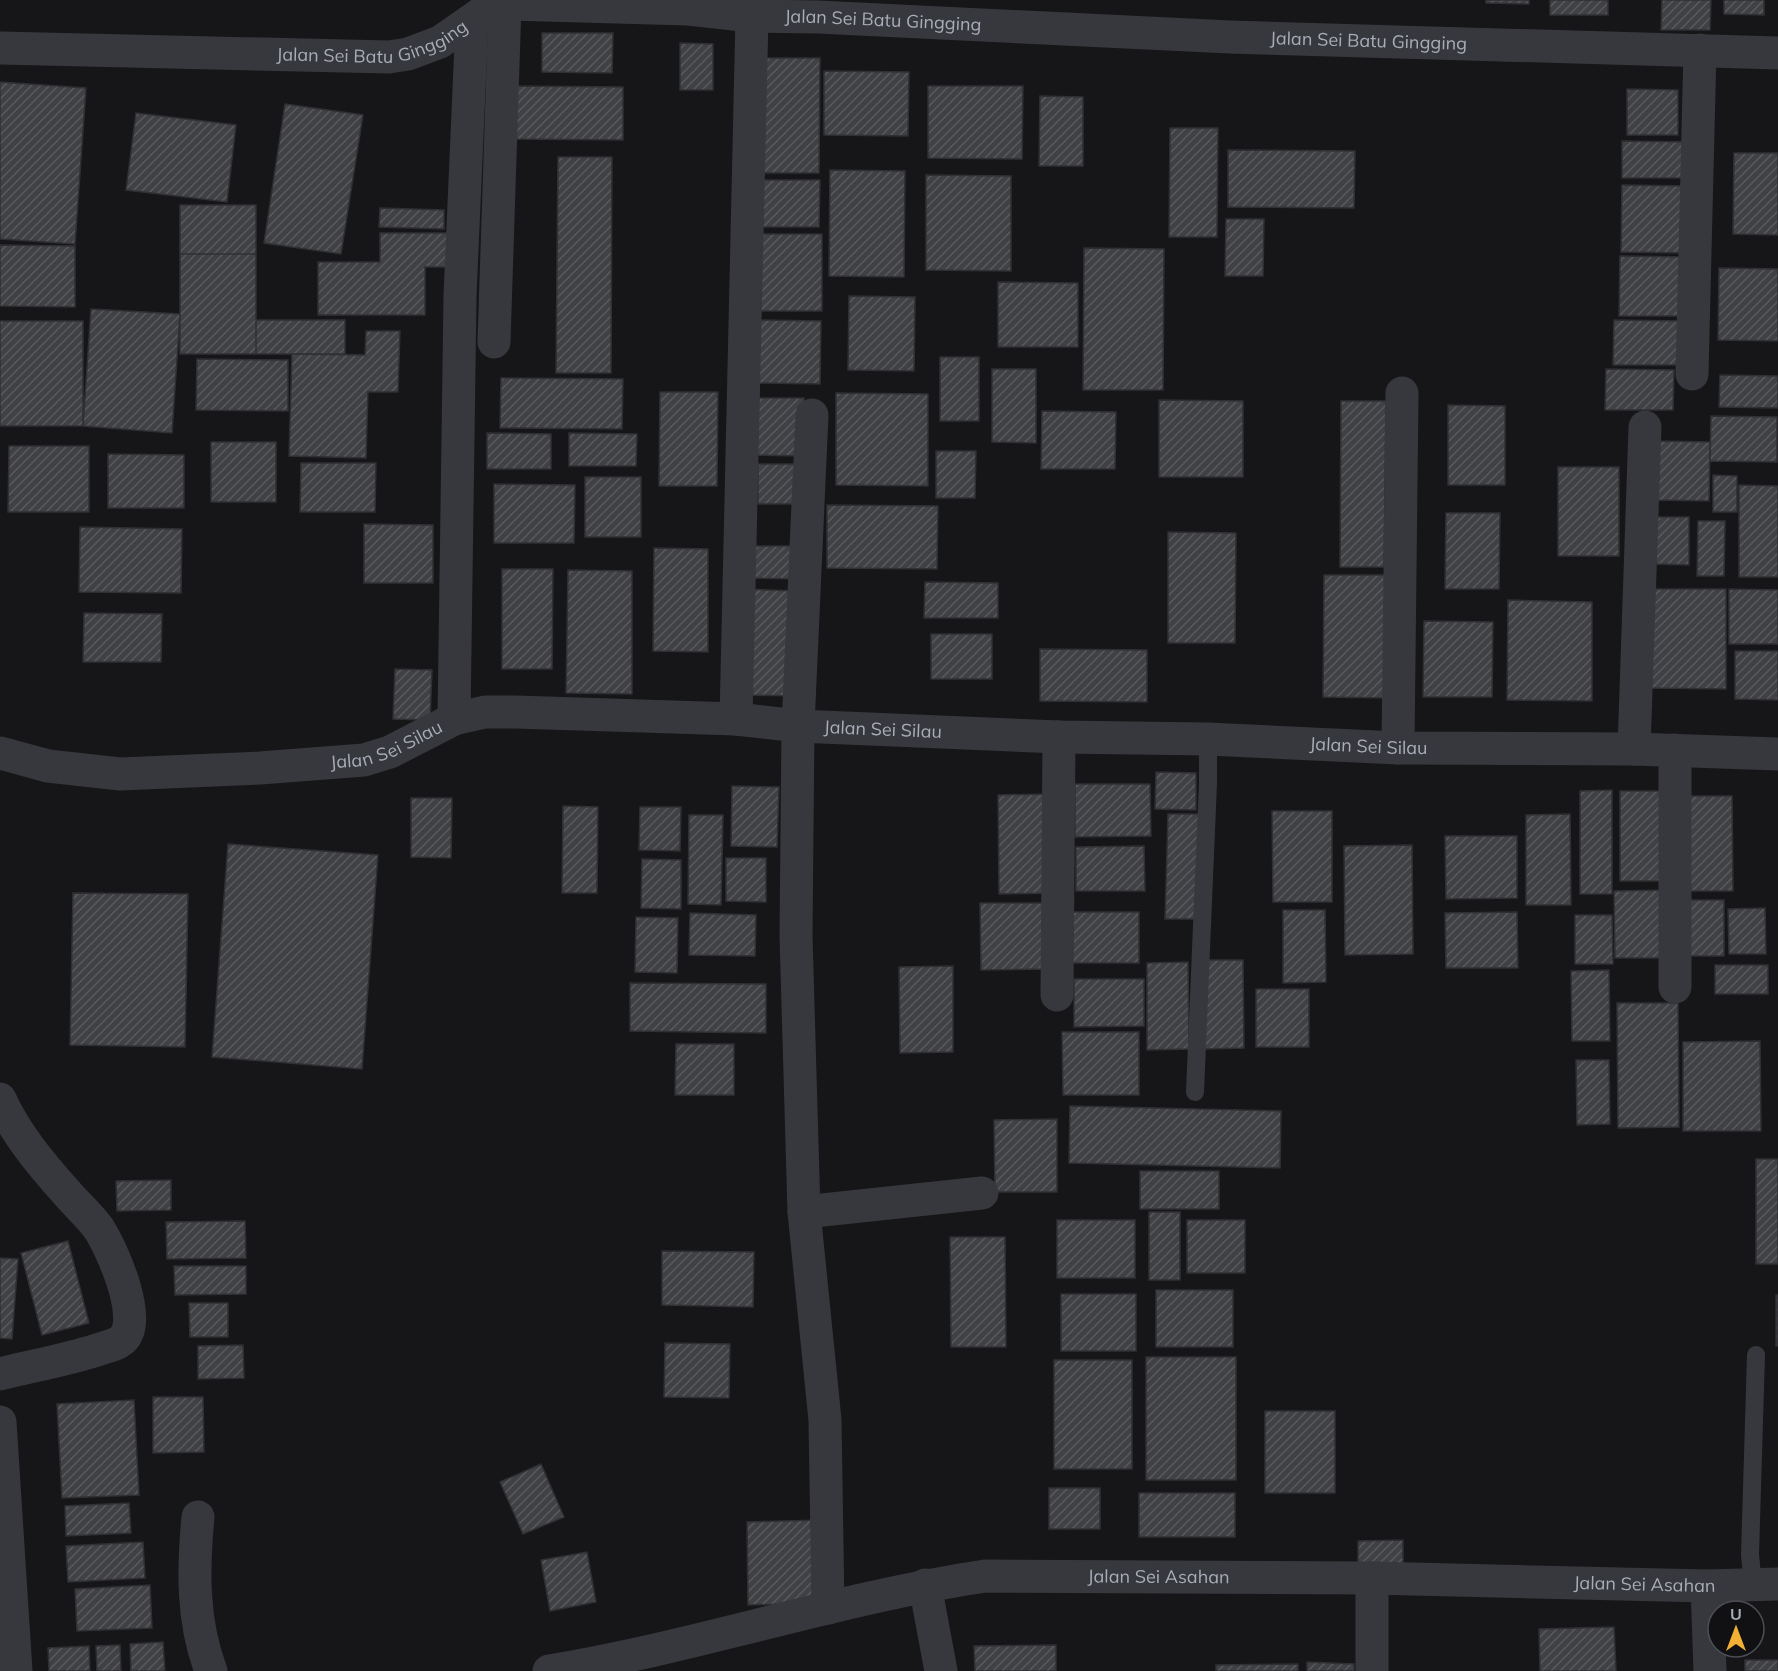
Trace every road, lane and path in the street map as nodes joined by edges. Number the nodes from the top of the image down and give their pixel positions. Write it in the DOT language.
graph roads {
  1 [pos="505,4"];
  2 [pos="752,16"];
  3 [pos="471,21"];
  4 [pos="0,48"];
  5 [pos="1700,50"];
  6 [pos="1778,53"];
  7 [pos="494,342"];
  8 [pos="1692,374"];
  9 [pos="1402,393"];
  10 [pos="812,415"];
  11 [pos="1645,427"];
  12 [pos="454,718"];
  13 [pos="735,718"];
  14 [pos="798,726"];
  15 [pos="1059,737"];
  16 [pos="1208,739"];
  17 [pos="1398,748"];
  18 [pos="1634,749"];
  19 [pos="1675,750"];
  20 [pos="0,753"];
  21 [pos="1778,754"];
  22 [pos="1675,987"];
  23 [pos="1057,995"];
  24 [pos="1195,1092"];
  25 [pos="0,1099"];
  26 [pos="982,1193"];
  27 [pos="804,1212"];
  28 [pos="1756,1355"];
  29 [pos="0,1374"];
  30 [pos="0,1422"];
  31 [pos="198,1517"];
  32 [pos="1372,1578"];
  33 [pos="1766,1584"];
  34 [pos="925,1585"];
  35 [pos="1707,1586"];
  36 [pos="828,1608"];
  37 [pos="553,1670"];
  38 [pos="16,1671"];
  39 [pos="211,1671"];
  40 [pos="941,1671"];
  41 [pos="1372,1671"];
  42 [pos="1710,1671"];
  1 -- 2 [label="street, Jalan Sei Batu Gingging"];
  1 -- 3 [label="street, Jalan Sei Batu Gingging"];
  1 -- 7 [label="street"];
  2 -- 5 [label="street, Jalan Sei Batu Gingging"];
  2 -- 13 [label="street"];
  3 -- 4 [label="street, Jalan Sei Batu Gingging"];
  3 -- 12 [label="street"];
  5 -- 6 [label="street, Jalan Sei Batu Gingging"];
  5 -- 8 [label="street"];
  9 -- 17 [label="street"];
  10 -- 14 [label="street"];
  11 -- 18 [label="street"];
  12 -- 13 [label="street, Jalan Sei Silau"];
  12 -- 20 [label="street, Jalan Sei Silau"];
  13 -- 14 [label="street, Jalan Sei Silau"];
  14 -- 15 [label="street, Jalan Sei Silau"];
  14 -- 27 [label="street"];
  15 -- 16 [label="street, Jalan Sei Silau"];
  15 -- 23 [label="street"];
  16 -- 17 [label="street, Jalan Sei Silau"];
  16 -- 24 [label="lane"];
  17 -- 18 [label="street, Jalan Sei Silau"];
  18 -- 19 [label="street, Jalan Sei Silau"];
  19 -- 21 [label="street, Jalan Sei Silau"];
  19 -- 22 [label="street"];
  25 -- 29 [label="street"];
  26 -- 27 [label="street"];
  27 -- 36 [label="street"];
  28 -- 33 [label="lane"];
  30 -- 38 [label="street"];
  31 -- 39 [label="street"];
  32 -- 34 [label="street, Jalan Sei Asahan"];
  32 -- 35 [label="street, Jalan Sei Asahan"];
  32 -- 41 [label="street"];
  33 -- 35 [label="street, Jalan Sei Asahan"];
  34 -- 36 [label="street, Jalan Sei Asahan"];
  34 -- 40 [label="street"];
  35 -- 42 [label="street"];
  36 -- 37 [label="street, Jalan Sei Asahan"];
}
